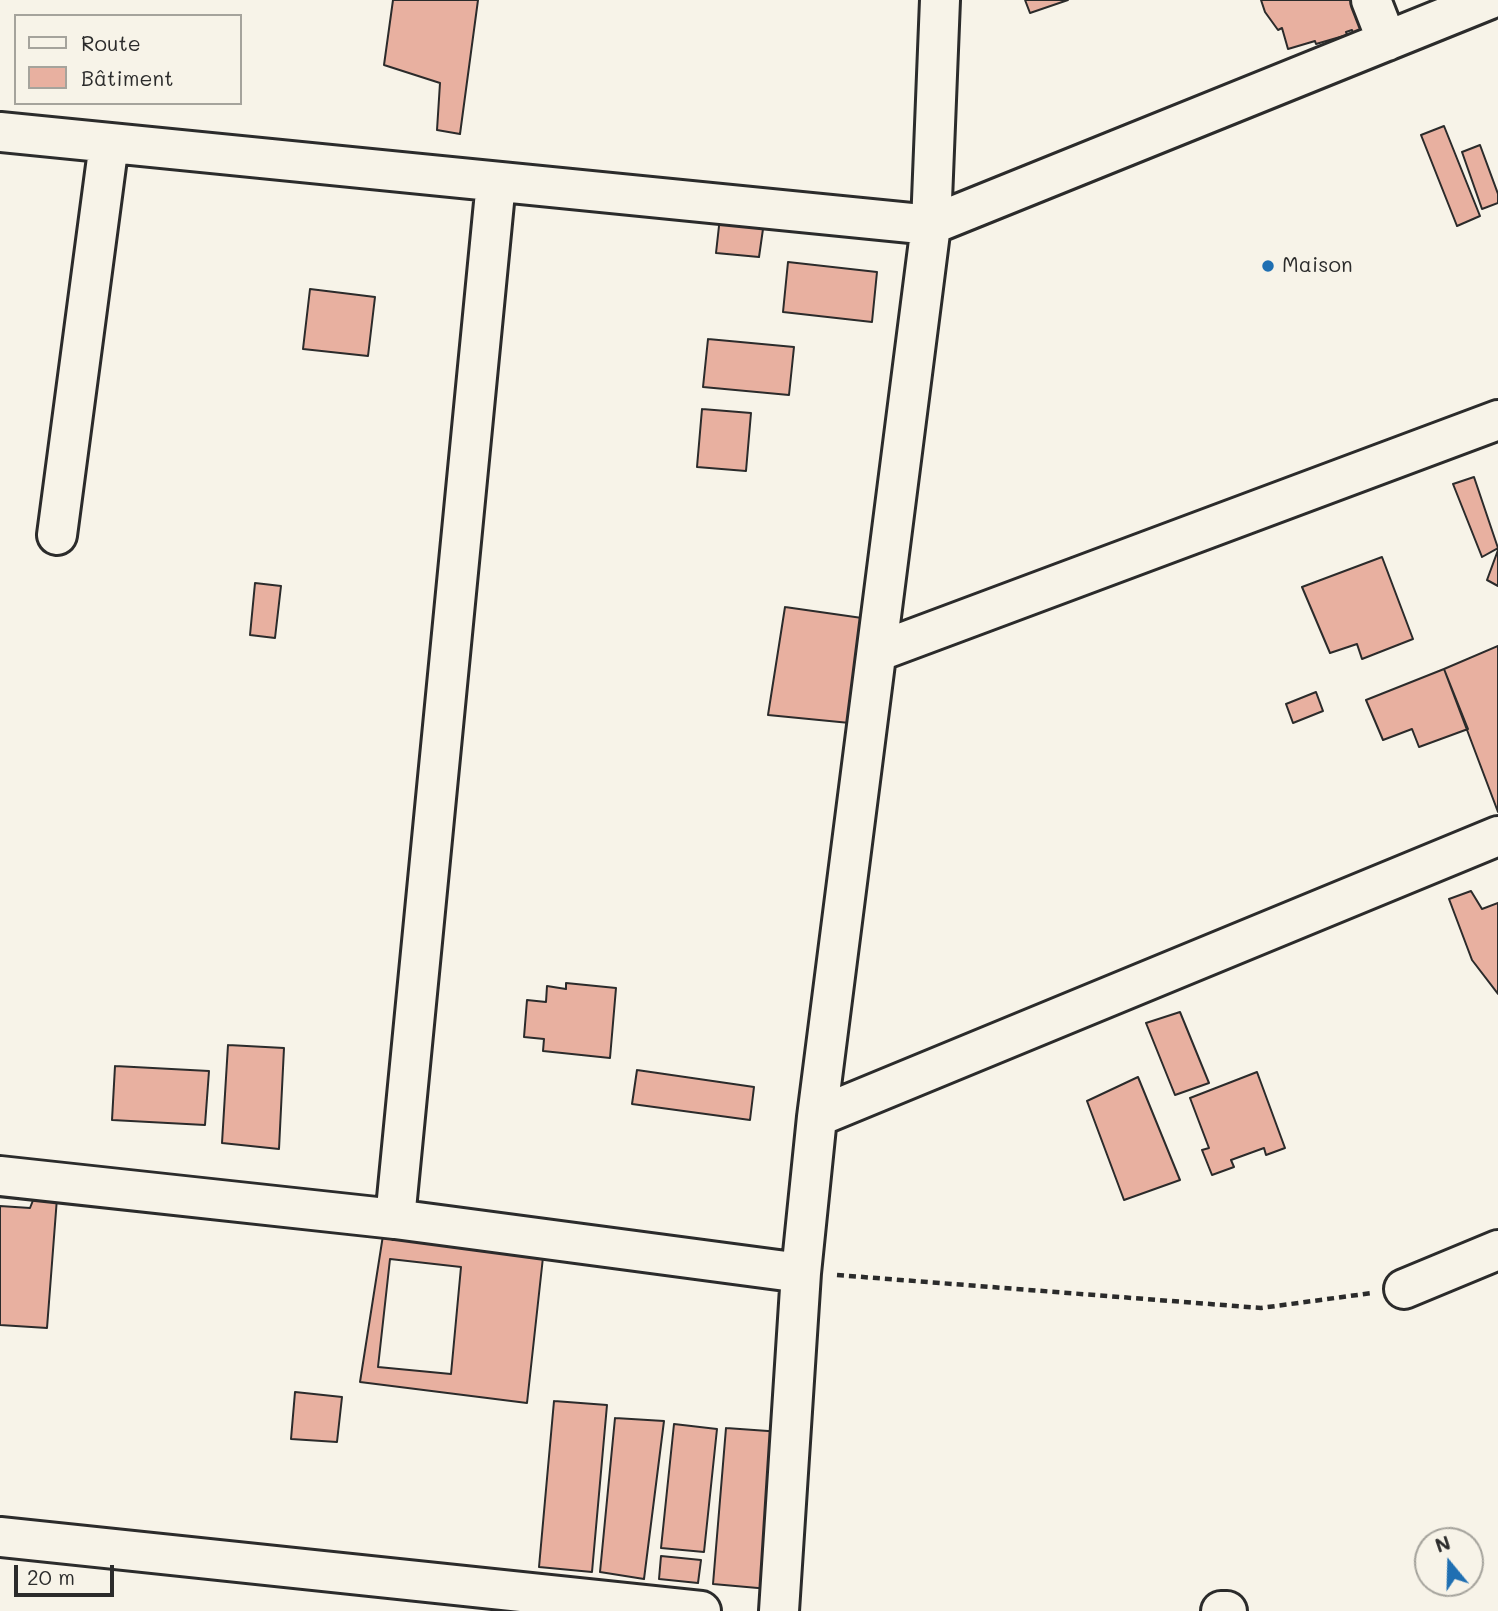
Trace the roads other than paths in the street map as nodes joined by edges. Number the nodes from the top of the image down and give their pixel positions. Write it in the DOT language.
graph roads {
  1 [pos="940,0"];
  2 [pos="1371,0"];
  3 [pos="1488,0"];
  4 [pos="1387,41"];
  5 [pos="0,132"];
  6 [pos="110,143"];
  7 [pos="496,181"];
  8 [pos="932,225"];
  9 [pos="1498,420"];
  10 [pos="57,535"];
  11 [pos="877,652"];
  12 [pos="1498,836"];
  13 [pos="817,1117"];
  14 [pos="0,1176"];
  15 [pos="395,1219"];
  16 [pos="1498,1251"];
  17 [pos="801,1273"];
  18 [pos="1404,1289"];
  19 [pos="0,1536"];
  20 [pos="701,1611"];
  21 [pos="779,1611"];
  22 [pos="1220,1611"];
  23 [pos="1227,1611"];
  1 -- 8 [label="street"];
  2 -- 4 [label="street"];
  3 -- 4 [label="street"];
  4 -- 8 [label="street"];
  5 -- 6 [label="street"];
  6 -- 7 [label="street"];
  6 -- 10 [label="street"];
  7 -- 8 [label="street"];
  7 -- 15 [label="street"];
  8 -- 11 [label="street"];
  9 -- 11 [label="street"];
  11 -- 13 [label="street"];
  12 -- 13 [label="street"];
  13 -- 17 [label="street"];
  14 -- 15 [label="street"];
  15 -- 17 [label="street"];
  16 -- 18 [label="street"];
  17 -- 21 [label="street"];
  19 -- 20 [label="street"];
  22 -- 23 [label="street"];
}
